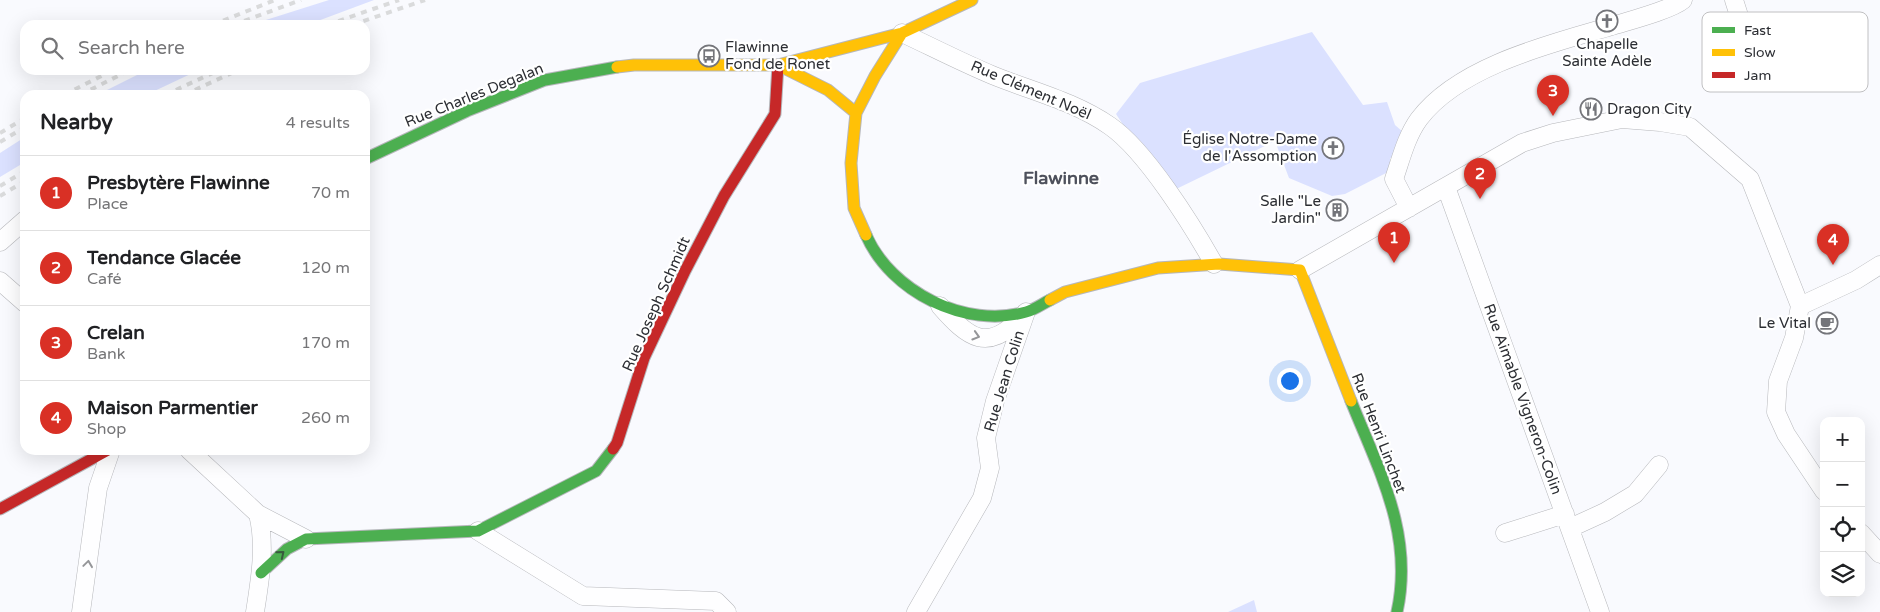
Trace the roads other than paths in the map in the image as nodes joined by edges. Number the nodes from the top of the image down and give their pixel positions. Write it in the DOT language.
graph roads {
  1 [pos="972,0"];
  2 [pos="1683,0"];
  3 [pos="1734,0"];
  4 [pos="1738,12"];
  5 [pos="902,33"];
  6 [pos="778,65"];
  7 [pos="856,113"];
  8 [pos="370,157"];
  9 [pos="1446,187"];
  10 [pos="1409,208"];
  11 [pos="20,224"];
  12 [pos="0,242"];
  13 [pos="1214,264"];
  14 [pos="1880,266"];
  15 [pos="1300,270"];
  16 [pos="0,281"];
  17 [pos="20,299"];
  18 [pos="940,306"];
  19 [pos="1800,306"];
  20 [pos="1026,312"];
  21 [pos="100,455"];
  22 [pos="108,455"];
  23 [pos="194,455"];
  24 [pos="1659,465"];
  25 [pos="1820,485"];
  26 [pos="0,509"];
  27 [pos="258,514"];
  28 [pos="1568,521"];
  29 [pos="478,531"];
  30 [pos="1505,533"];
  31 [pos="1865,537"];
  32 [pos="306,539"];
  33 [pos="1880,554"];
  34 [pos="261,573"];
  35 [pos="81,612"];
  36 [pos="255,612"];
  37 [pos="727,612"];
  38 [pos="916,612"];
  39 [pos="1397,612"];
  40 [pos="1600,612"];
  1 -- 5 [label="street, Rue Charles Degalan"];
  2 -- 10 [label="street"];
  3 -- 4 [label="street"];
  5 -- 6 [label="street, Rue Charles Degalan"];
  5 -- 7 [label="street"];
  5 -- 13 [label="street, Rue Clément Noël"];
  6 -- 7 [label="street, Rue Charles Degalan"];
  6 -- 8 [label="street, Rue Charles Degalan"];
  6 -- 29 [label="street, Rue Joseph Schmidt"];
  7 -- 18 [label="street"];
  9 -- 10 [label="street"];
  9 -- 19 [label="street"];
  9 -- 28 [label="street, Rue Aimable Vigneron-Colin"];
  10 -- 15 [label="street"];
  11 -- 12 [label="street"];
  13 -- 15 [label="street"];
  13 -- 20 [label="street"];
  14 -- 19 [label="street"];
  15 -- 39 [label="street, Rue Henri Linchet"];
  16 -- 17 [label="street"];
  18 -- 20 [label="street"];
  19 -- 25 [label="street"];
  20 -- 38 [label="street, Rue Jean Colin"];
  21 -- 26 [label="street"];
  35 -- 22 [label="street, one-way"];
  23 -- 27 [label="street"];
  24 -- 28 [label="street"];
  27 -- 32 [label="street"];
  27 -- 34 [label="street"];
  28 -- 30 [label="street"];
  28 -- 40 [label="street, Rue Aimable Vigneron-Colin"];
  29 -- 32 [label="street, Rue Joseph Schmidt"];
  29 -- 37 [label="street"];
  31 -- 33 [label="street"];
  34 -- 32 [label="street, one-way"];
  34 -- 36 [label="street"];
}
